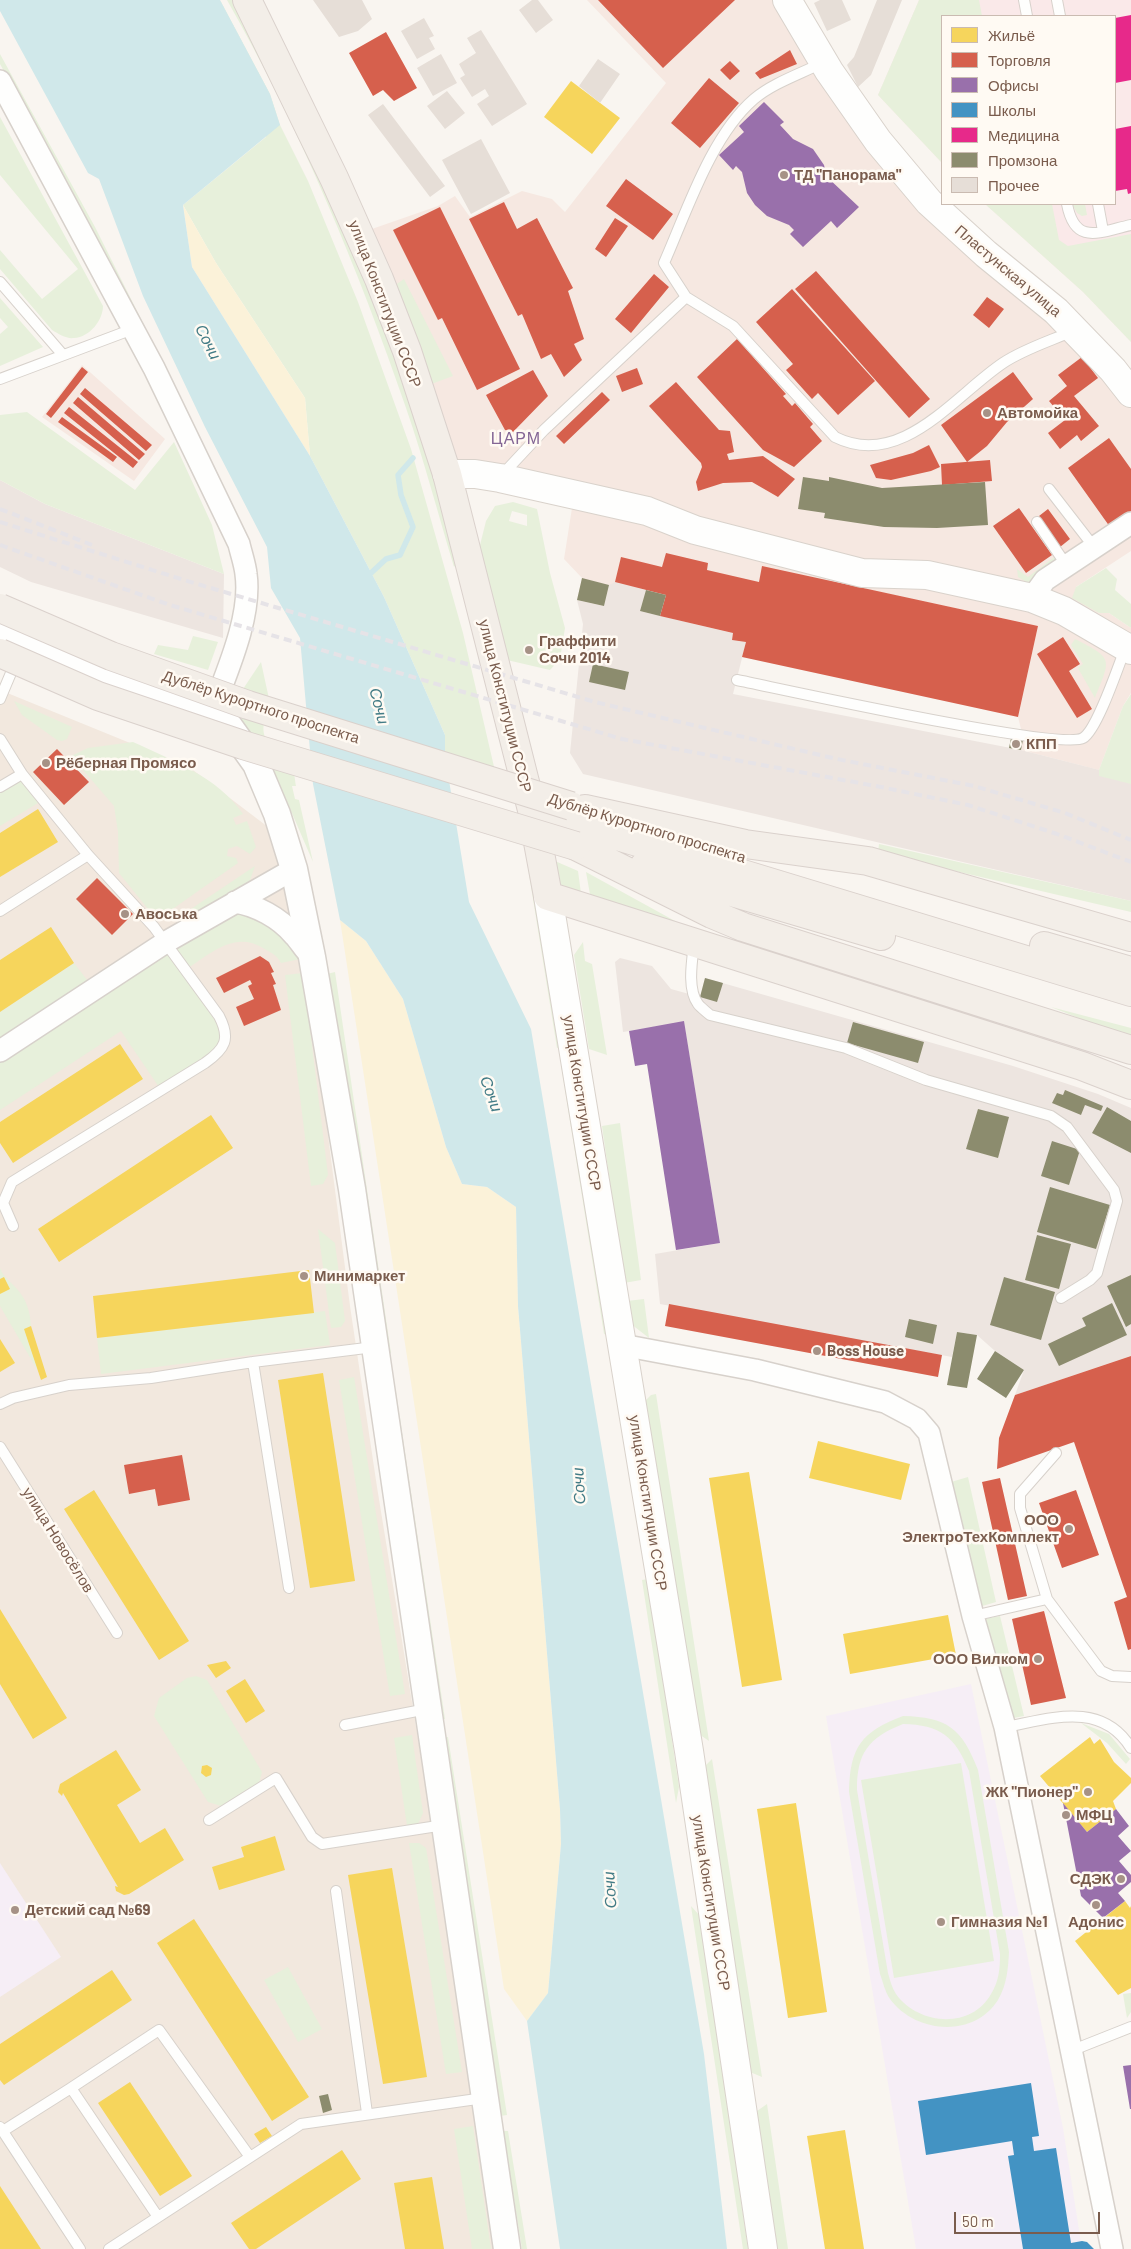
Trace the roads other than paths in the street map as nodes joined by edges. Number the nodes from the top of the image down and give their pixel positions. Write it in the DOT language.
graph roads {
  1 [pos="247,0"];
  2 [pos="786,0"];
  3 [pos="1024,0"];
  4 [pos="1057,0"];
  5 [pos="1027,15"];
  6 [pos="1060,15"];
  7 [pos="824,62"];
  8 [pos="0,81"];
  9 [pos="1066,205"];
  10 [pos="1098,205"];
  11 [pos="1131,225"];
  12 [pos="1103,231"];
  13 [pos="0,282"];
  14 [pos="686,297"];
  15 [pos="133,328"];
  16 [pos="1076,330"];
  17 [pos="63,355"];
  18 [pos="0,379"];
  19 [pos="1131,393"];
  20 [pos="447,474"];
  21 [pos="500,478"];
  22 [pos="1049,489"];
  23 [pos="1037,522"];
  24 [pos="1131,523"];
  25 [pos="1094,547"];
  26 [pos="1067,566"];
  27 [pos="1032,598"];
  28 [pos="0,608"];
  29 [pos="0,630"];
  30 [pos="12,647"];
  31 [pos="1128,649"];
  32 [pos="737,680"];
  33 [pos="0,699"];
  34 [pos="212,712"];
  35 [pos="0,739"];
  36 [pos="22,774"];
  37 [pos="0,787"];
  38 [pos="571,806"];
  39 [pos="532,810"];
  40 [pos="576,846"];
  41 [pos="88,855"];
  42 [pos="294,869"];
  43 [pos="548,896"];
  44 [pos="235,902"];
  45 [pos="0,911"];
  46 [pos="1131,937"];
  47 [pos="166,942"];
  48 [pos="694,942"];
  49 [pos="312,957"];
  50 [pos="1131,971"];
  51 [pos="1131,992"];
  52 [pos="1131,1009"];
  53 [pos="1131,1050"];
  54 [pos="0,1051"];
  55 [pos="1131,1085"];
  56 [pos="13,1226"];
  57 [pos="1061,1298"];
  58 [pos="622,1345"];
  59 [pos="375,1347"];
  60 [pos="253,1362"];
  61 [pos="0,1404"];
  62 [pos="0,1447"];
  63 [pos="1056,1453"];
  64 [pos="289,1588"];
  65 [pos="1047,1599"];
  66 [pos="974,1616"];
  67 [pos="117,1632"];
  68 [pos="1131,1677"];
  69 [pos="428,1709"];
  70 [pos="345,1725"];
  71 [pos="1004,1727"];
  72 [pos="1131,1748"];
  73 [pos="210,1820"];
  74 [pos="445,1825"];
  75 [pos="336,1890"];
  76 [pos="1131,2027"];
  77 [pos="1073,2050"];
  78 [pos="71,2088"];
  79 [pos="484,2098"];
  80 [pos="366,2113"];
  81 [pos="1,2129"];
  82 [pos="250,2157"];
  83 [pos="158,2217"];
  84 [pos="80,2249"];
  85 [pos="109,2249"];
  86 [pos="508,2249"];
  87 [pos="764,2249"];
  88 [pos="1112,2249"];
  1 -- 20 [label="main road, улица Конституции СССР"];
  2 -- 7 [label="main road, Пластунская улица"];
  3 -- 5 [label="lane"];
  4 -- 6 [label="lane"];
  7 -- 14 [label="lane"];
  7 -- 16 [label="main road, Пластунская улица"];
  8 -- 15 [label="street"];
  9 -- 12 [label="lane"];
  10 -- 12 [label="lane"];
  11 -- 12 [label="lane"];
  13 -- 17 [label="lane"];
  14 -- 16 [label="lane"];
  14 -- 21 [label="lane"];
  15 -- 17 [label="lane"];
  15 -- 34 [label="street"];
  16 -- 19 [label="main road, Пластунская улица"];
  17 -- 18 [label="lane"];
  20 -- 21 [label="main road"];
  20 -- 39 [label="main road, улица Конституции СССР"];
  21 -- 27 [label="main road"];
  22 -- 25 [label="lane"];
  23 -- 26 [label="lane"];
  24 -- 25 [label="street"];
  25 -- 26 [label="street"];
  26 -- 27 [label="street"];
  27 -- 31 [label="main road"];
  28 -- 38 [label="main road, Дублёр Курортного проспекта, bridge"];
  29 -- 30 [label="street"];
  30 -- 33 [label="lane"];
  30 -- 34 [label="street"];
  30 -- 40 [label="main road, bridge"];
  31 -- 32 [label="lane"];
  34 -- 42 [label="street"];
  35 -- 36 [label="lane"];
  36 -- 37 [label="lane"];
  36 -- 41 [label="lane"];
  38 -- 46 [label="main road"];
  38 -- 50 [label="main road, Дублёр Курортного проспекта"];
  39 -- 43 [label="main road, улица Конституции СССР"];
  39 -- 51 [label="main road"];
  40 -- 52 [label="main road"];
  40 -- 53 [label="main road"];
  41 -- 45 [label="lane"];
  41 -- 47 [label="lane"];
  42 -- 44 [label="street"];
  42 -- 49 [label="street"];
  43 -- 48 [label="main road"];
  43 -- 58 [label="main road, улица Конституции СССР"];
  44 -- 47 [label="street"];
  44 -- 49 [label="street"];
  47 -- 54 [label="street"];
  47 -- 56 [label="lane"];
  48 -- 55 [label="main road"];
  48 -- 57 [label="lane"];
  49 -- 59 [label="street"];
  58 -- 66 [label="street"];
  58 -- 87 [label="main road, улица Конституции СССР"];
  59 -- 60 [label="lane"];
  59 -- 69 [label="street"];
  60 -- 61 [label="lane"];
  60 -- 64 [label="lane"];
  62 -- 67 [label="lane, улица Новосёлов"];
  63 -- 65 [label="lane"];
  65 -- 66 [label="lane"];
  65 -- 68 [label="lane"];
  66 -- 71 [label="street"];
  69 -- 70 [label="lane"];
  69 -- 74 [label="street"];
  71 -- 72 [label="lane"];
  71 -- 77 [label="street"];
  73 -- 74 [label="lane"];
  74 -- 79 [label="street"];
  75 -- 80 [label="lane"];
  76 -- 77 [label="lane"];
  77 -- 88 [label="street"];
  78 -- 81 [label="lane"];
  78 -- 82 [label="lane"];
  78 -- 83 [label="lane"];
  79 -- 80 [label="lane"];
  79 -- 86 [label="street"];
  80 -- 82 [label="lane"];
  81 -- 84 [label="lane"];
  82 -- 83 [label="lane"];
  83 -- 85 [label="lane"];
}
